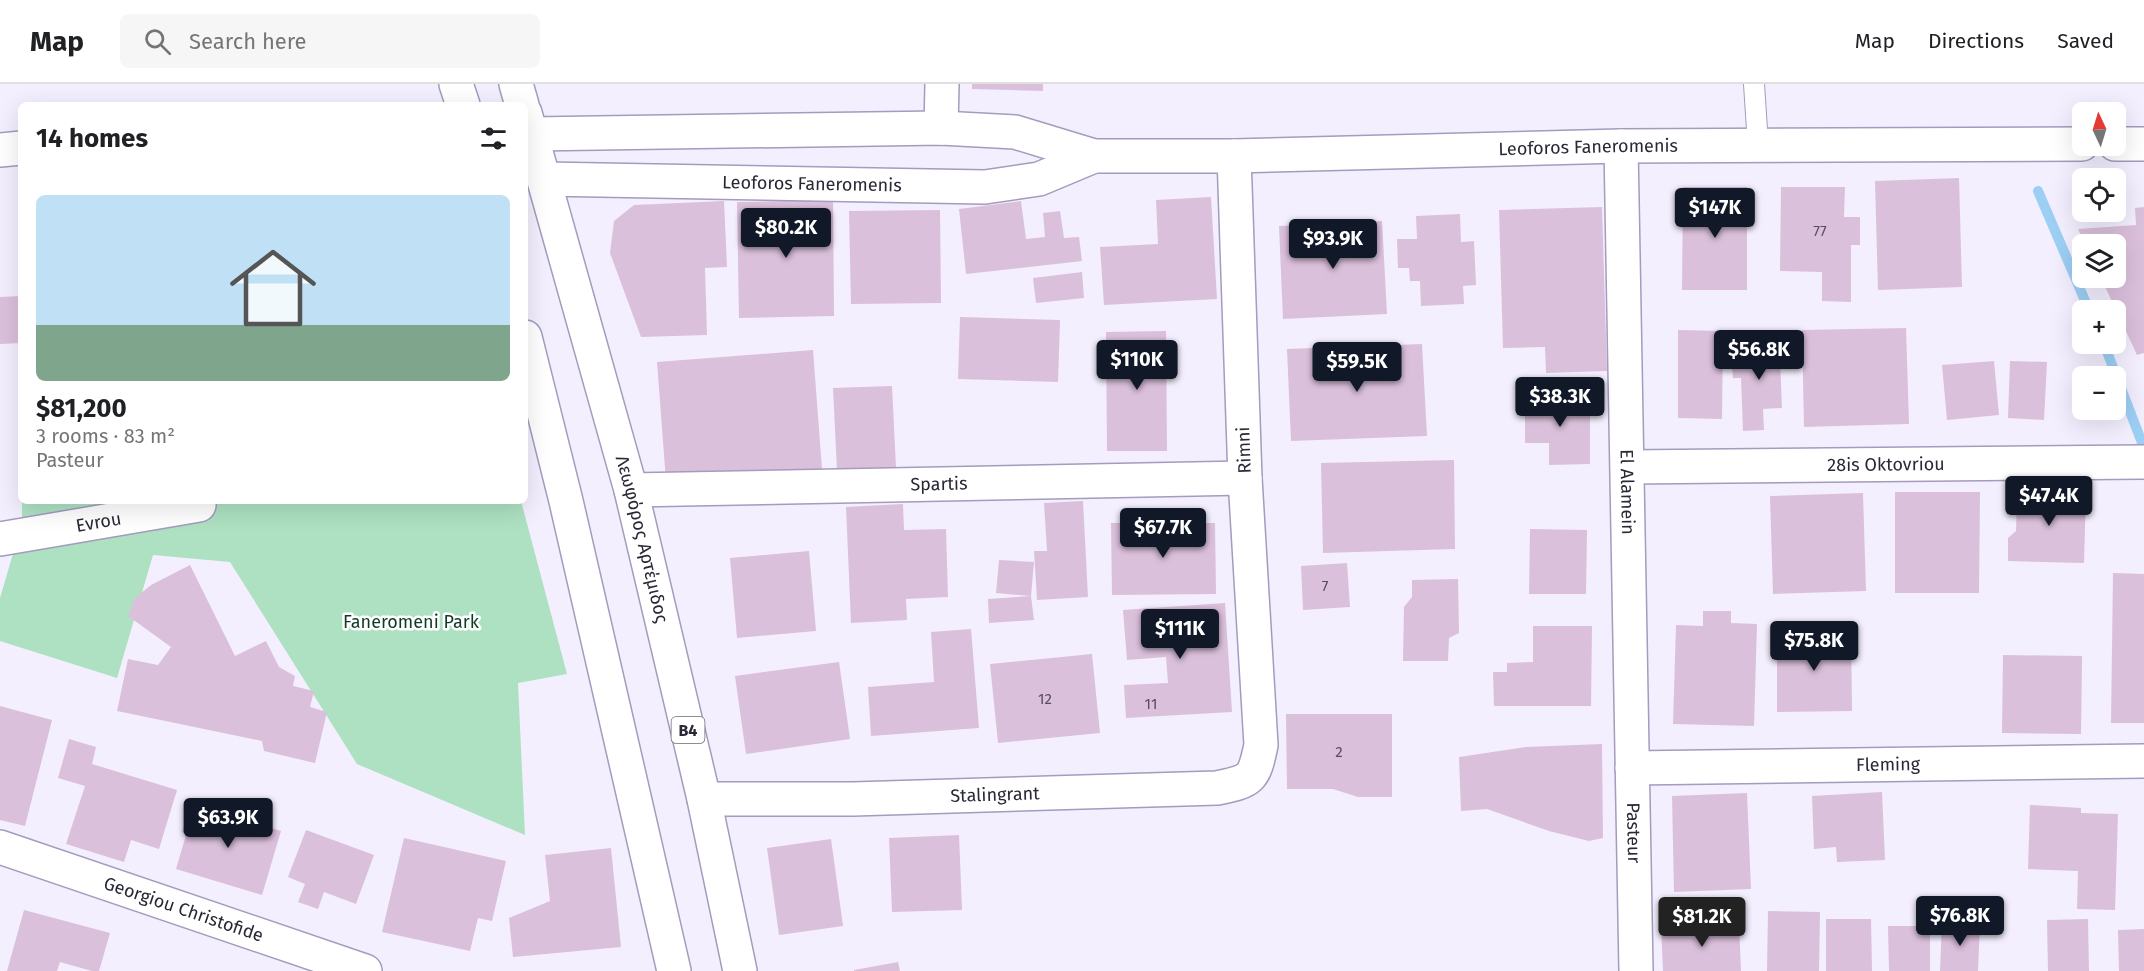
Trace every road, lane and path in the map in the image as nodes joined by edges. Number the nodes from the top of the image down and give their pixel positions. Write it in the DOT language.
graph roads {
  1 [pos="456,84"];
  2 [pos="516,84"];
  3 [pos="942,84"];
  4 [pos="1754,84"];
  5 [pos="462,102"];
  6 [pos="521,102"];
  7 [pos="528,122"];
  8 [pos="941,128"];
  9 [pos="528,135"];
  10 [pos="2072,144"];
  11 [pos="2126,144"];
  12 [pos="2144,144"];
  13 [pos="1758,145"];
  14 [pos="1621,146"];
  15 [pos="18,148"];
  16 [pos="0,150"];
  17 [pos="1094,156"];
  18 [pos="1234,156"];
  19 [pos="535,179"];
  20 [pos="528,349"];
  21 [pos="2138,462"];
  22 [pos="1628,467"];
  23 [pos="1245,478"];
  24 [pos="631,490"];
  25 [pos="199,505"];
  26 [pos="0,539"];
  27 [pos="1261,745"];
  28 [pos="2144,760"];
  29 [pos="1632,768"];
  30 [pos="704,799"];
  31 [pos="0,847"];
  32 [pos="365,971"];
  33 [pos="674,971"];
  34 [pos="740,971"];
  35 [pos="1636,971"];
  1 -- 5 [label="street"];
  2 -- 6 [label="street, Λεωφόρος Αρτέμιδος / B4"];
  3 -- 8 [label="street"];
  4 -- 13 [label="lane"];
  7 -- 8 [label="street, Leoforos Faneromenis"];
  8 -- 17 [label="street, Leoforos Faneromenis"];
  9 -- 19 [label="street, Λεωφόρος Αρτέμιδος / B4"];
  10 -- 13 [label="street, Leoforos Faneromenis"];
  11 -- 12 [label="street"];
  13 -- 14 [label="street, Leoforos Faneromenis"];
  14 -- 18 [label="street, Leoforos Faneromenis"];
  14 -- 22 [label="street, El Alamein"];
  15 -- 16 [label="street"];
  17 -- 18 [label="street, Leoforos Faneromenis"];
  17 -- 19 [label="street, Leoforos Faneromenis"];
  18 -- 23 [label="street, Rimni"];
  19 -- 24 [label="street, Λεωφόρος Αρτέμιδος / B4"];
  20 -- 33 [label="street"];
  21 -- 22 [label="street, 28is Oktovriou"];
  22 -- 29 [label="street, El Alamein"];
  23 -- 24 [label="street, Spartis"];
  23 -- 27 [label="street, Rimni"];
  24 -- 30 [label="street, Λεωφόρος Αρτέμιδος / B4"];
  25 -- 26 [label="street, Evrou"];
  27 -- 30 [label="street, Stalingrant"];
  28 -- 29 [label="street, Fleming"];
  29 -- 35 [label="street, Pasteur"];
  30 -- 34 [label="street, Λεωφόρος Αρτέμιδος / B4"];
  31 -- 32 [label="street, Georgiou Christofide"];
}
